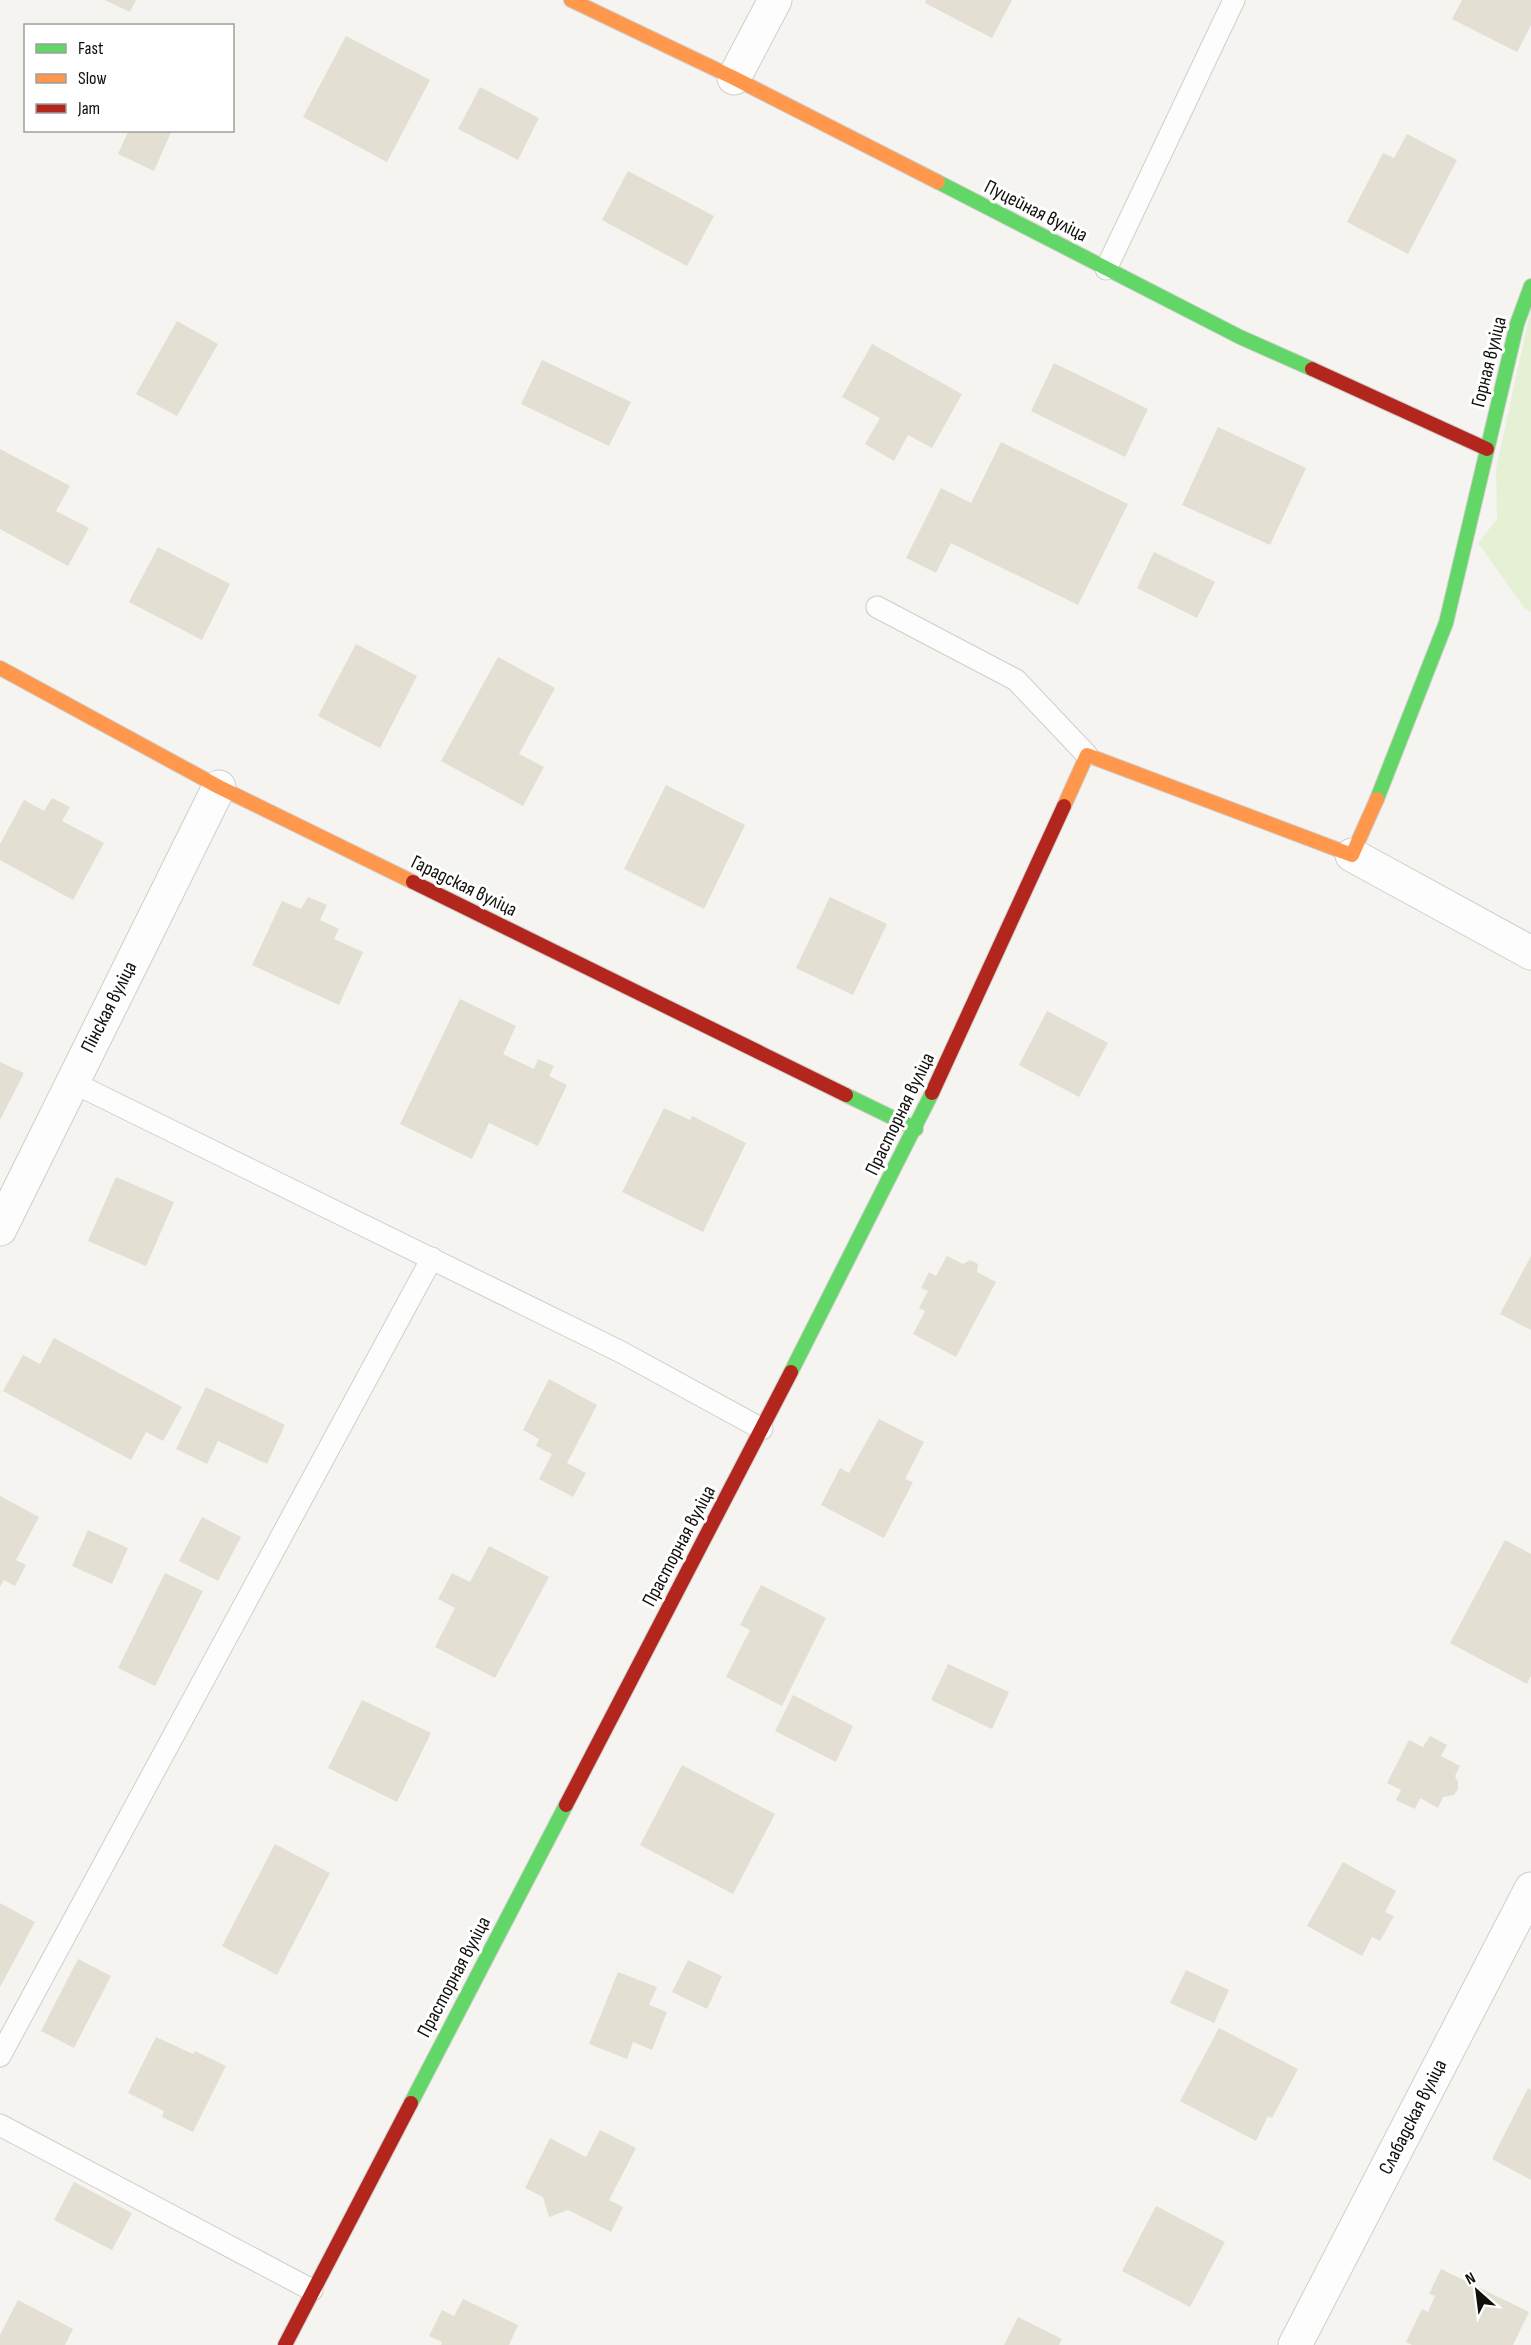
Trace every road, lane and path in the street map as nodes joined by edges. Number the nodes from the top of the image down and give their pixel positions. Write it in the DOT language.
graph roads {
  1 [pos="571,0"];
  2 [pos="775,0"];
  3 [pos="1234,0"];
  4 [pos="734,78"];
  5 [pos="1106,268"];
  6 [pos="1531,286"];
  7 [pos="1487,449"];
  8 [pos="877,607"];
  9 [pos="0,668"];
  10 [pos="1088,755"];
  11 [pos="219,787"];
  12 [pos="1352,855"];
  13 [pos="1531,953"];
  14 [pos="72,1082"];
  15 [pos="916,1129"];
  16 [pos="0,1229"];
  17 [pos="432,1258"];
  18 [pos="762,1429"];
  19 [pos="1531,1889"];
  20 [pos="0,2056"];
  21 [pos="0,2125"];
  22 [pos="312,2290"];
  23 [pos="285,2345"];
  24 [pos="1294,2345"];
  1 -- 4 [label="street, Пуцейная вуліца"];
  2 -- 4 [label="street"];
  3 -- 5 [label="lane"];
  4 -- 5 [label="street, Пуцейная вуліца"];
  5 -- 7 [label="street, Пуцейная вуліца"];
  6 -- 7 [label="street, Горная вуліца"];
  7 -- 12 [label="street, Горная вуліца"];
  8 -- 10 [label="lane"];
  9 -- 11 [label="street, Гарадская вуліца"];
  10 -- 12 [label="street"];
  10 -- 15 [label="street, Прасторная вуліца"];
  11 -- 14 [label="street, Пінская вуліца"];
  11 -- 15 [label="street, Гарадская вуліца"];
  12 -- 13 [label="street"];
  14 -- 16 [label="street, Пінская вуліца"];
  14 -- 17 [label="lane"];
  15 -- 18 [label="street, Прасторная вуліца"];
  17 -- 18 [label="lane"];
  17 -- 20 [label="lane"];
  18 -- 22 [label="street, Прасторная вуліца"];
  19 -- 24 [label="street, Слабадская вуліца"];
  21 -- 22 [label="lane"];
  22 -- 23 [label="street, Прасторная вуліца"];
}
